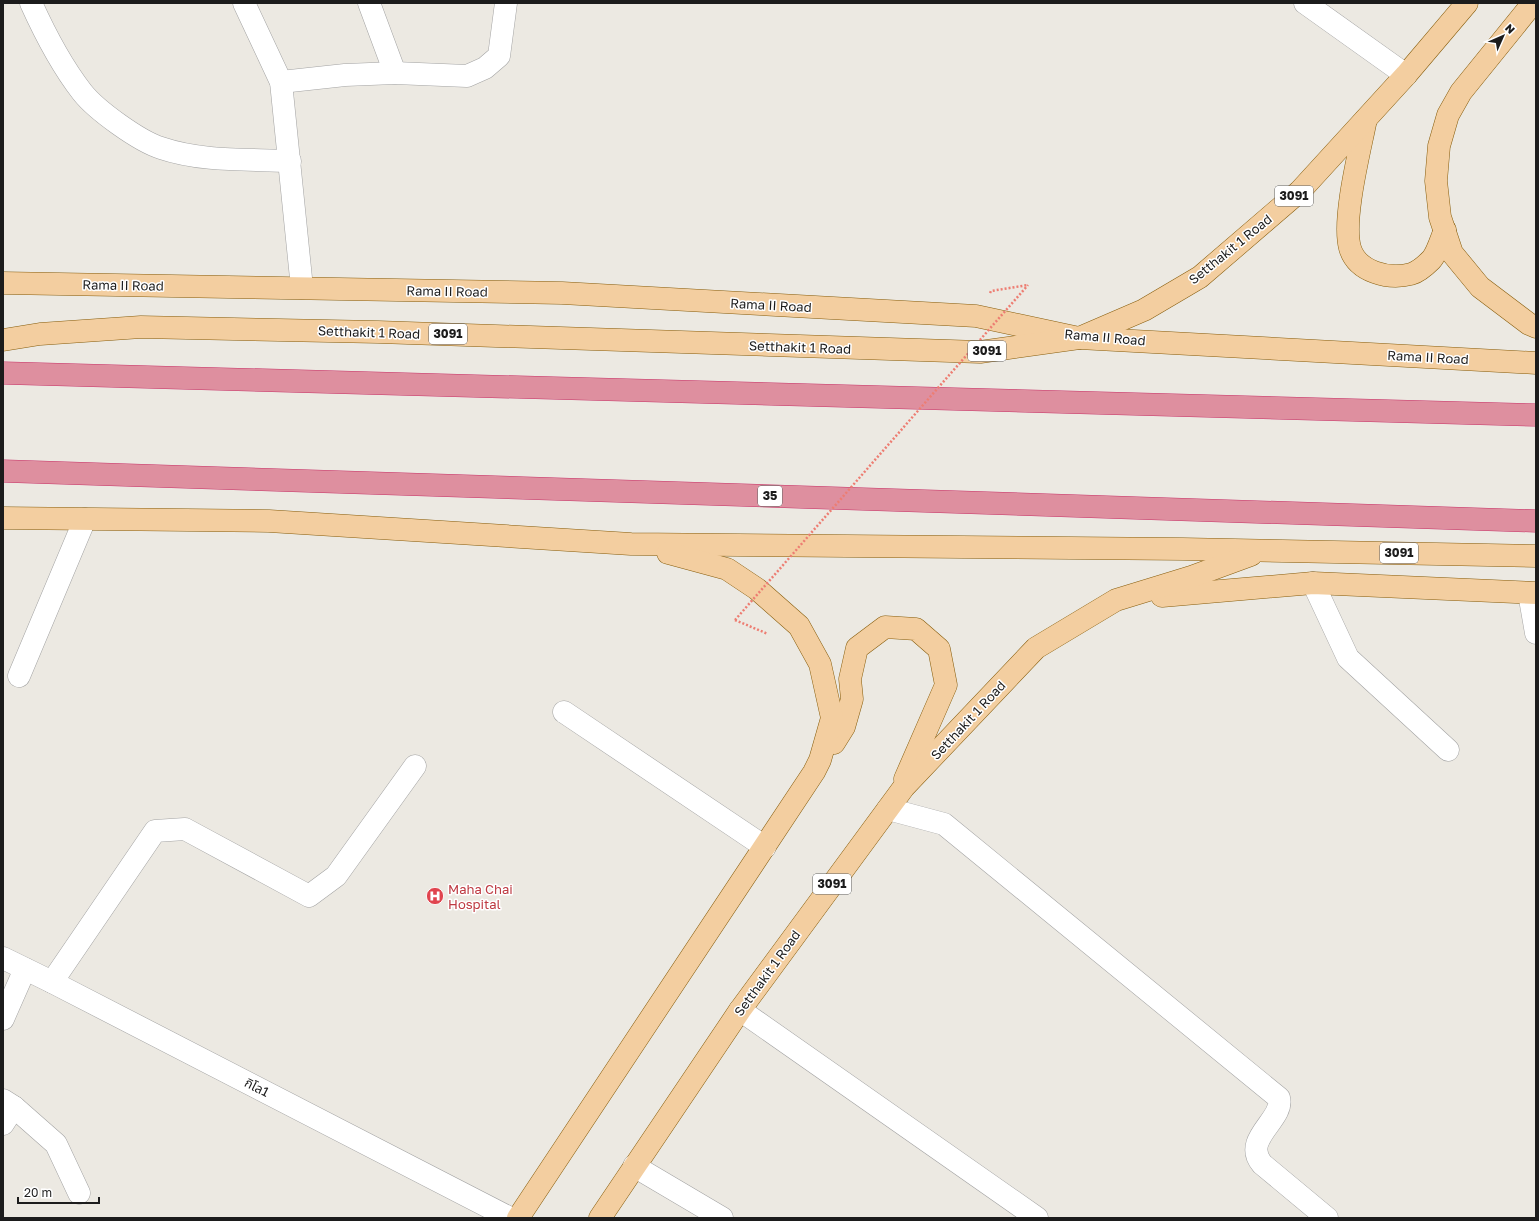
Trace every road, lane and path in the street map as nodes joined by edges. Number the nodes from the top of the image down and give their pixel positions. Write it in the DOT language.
graph roads {
  1 [pos="30,3"];
  2 [pos="244,3"];
  3 [pos="368,3"];
  4 [pos="506,3"];
  5 [pos="1305,3"];
  6 [pos="1467,3"];
  7 [pos="1533,3"];
  8 [pos="395,73"];
  9 [pos="1406,75"];
  10 [pos="281,82"];
  11 [pos="1366,119"];
  12 [pos="290,161"];
  13 [pos="1445,230"];
  14 [pos="3,283"];
  15 [pos="1028,285"];
  16 [pos="302,288"];
  17 [pos="1536,327"];
  18 [pos="1079,338"];
  19 [pos="3,340"];
  20 [pos="1536,363"];
  21 [pos="3,373"];
  22 [pos="1536,415"];
  23 [pos="3,472"];
  24 [pos="3,518"];
  25 [pos="85,519"];
  26 [pos="1536,521"];
  27 [pos="632,544"];
  28 [pos="1262,551"];
  29 [pos="1536,556"];
  30 [pos="1313,583"];
  31 [pos="1533,593"];
  32 [pos="1116,600"];
  33 [pos="735,620"];
  34 [pos="1536,633"];
  35 [pos="19,676"];
  36 [pos="564,712"];
  37 [pos="1448,750"];
  38 [pos="415,766"];
  39 [pos="814,772"];
  40 [pos="892,803"];
  41 [pos="765,847"];
  42 [pos="3,958"];
  43 [pos="25,969"];
  44 [pos="52,982"];
  45 [pos="740,1010"];
  46 [pos="3,1019"];
  47 [pos="7,1110"];
  48 [pos="634,1166"];
  49 [pos="79,1193"];
  50 [pos="510,1218"];
  51 [pos="518,1218"];
  52 [pos="600,1218"];
  53 [pos="722,1218"];
  54 [pos="1037,1218"];
  55 [pos="1327,1218"];
  1 -- 12 [label="street"];
  2 -- 10 [label="street"];
  3 -- 8 [label="street"];
  4 -- 8 [label="street"];
  5 -- 9 [label="street"];
  6 -- 9 [label="main road, Setthakit 1 Road / 3091"];
  7 -- 13 [label="main road"];
  8 -- 10 [label="street"];
  9 -- 11 [label="main road, Setthakit 1 Road / 3091"];
  10 -- 12 [label="street"];
  11 -- 13 [label="main road"];
  11 -- 18 [label="main road, Setthakit 1 Road / 3091"];
  12 -- 16 [label="street"];
  13 -- 17 [label="main road"];
  14 -- 16 [label="main road, Rama II Road"];
  15 -- 33 [label="path, bridge"];
  16 -- 18 [label="main road, Rama II Road"];
  18 -- 19 [label="main road, Setthakit 1 Road / 3091"];
  18 -- 20 [label="main road, Rama II Road"];
  21 -- 22 [label="highway"];
  23 -- 26 [label="highway, 35"];
  24 -- 25 [label="main road"];
  25 -- 27 [label="main road"];
  25 -- 35 [label="street"];
  27 -- 28 [label="main road"];
  27 -- 39 [label="main road"];
  28 -- 29 [label="main road, Setthakit 1 Road / 3091"];
  28 -- 32 [label="main road, Setthakit 1 Road / 3091"];
  30 -- 31 [label="main road"];
  30 -- 32 [label="main road"];
  30 -- 37 [label="street"];
  31 -- 34 [label="street"];
  32 -- 40 [label="main road, Setthakit 1 Road / 3091"];
  36 -- 41 [label="street"];
  38 -- 44 [label="street"];
  39 -- 40 [label="main road"];
  39 -- 41 [label="main road"];
  40 -- 45 [label="main road, Setthakit 1 Road / 3091"];
  40 -- 55 [label="street"];
  41 -- 51 [label="main road"];
  42 -- 43 [label="street, กิโล1"];
  43 -- 44 [label="street, กิโล1"];
  43 -- 46 [label="street"];
  44 -- 50 [label="street, กิโล1"];
  45 -- 48 [label="main road, Setthakit 1 Road / 3091"];
  45 -- 54 [label="street"];
  47 -- 49 [label="street"];
  48 -- 52 [label="main road, Setthakit 1 Road / 3091"];
  48 -- 53 [label="street"];
}
